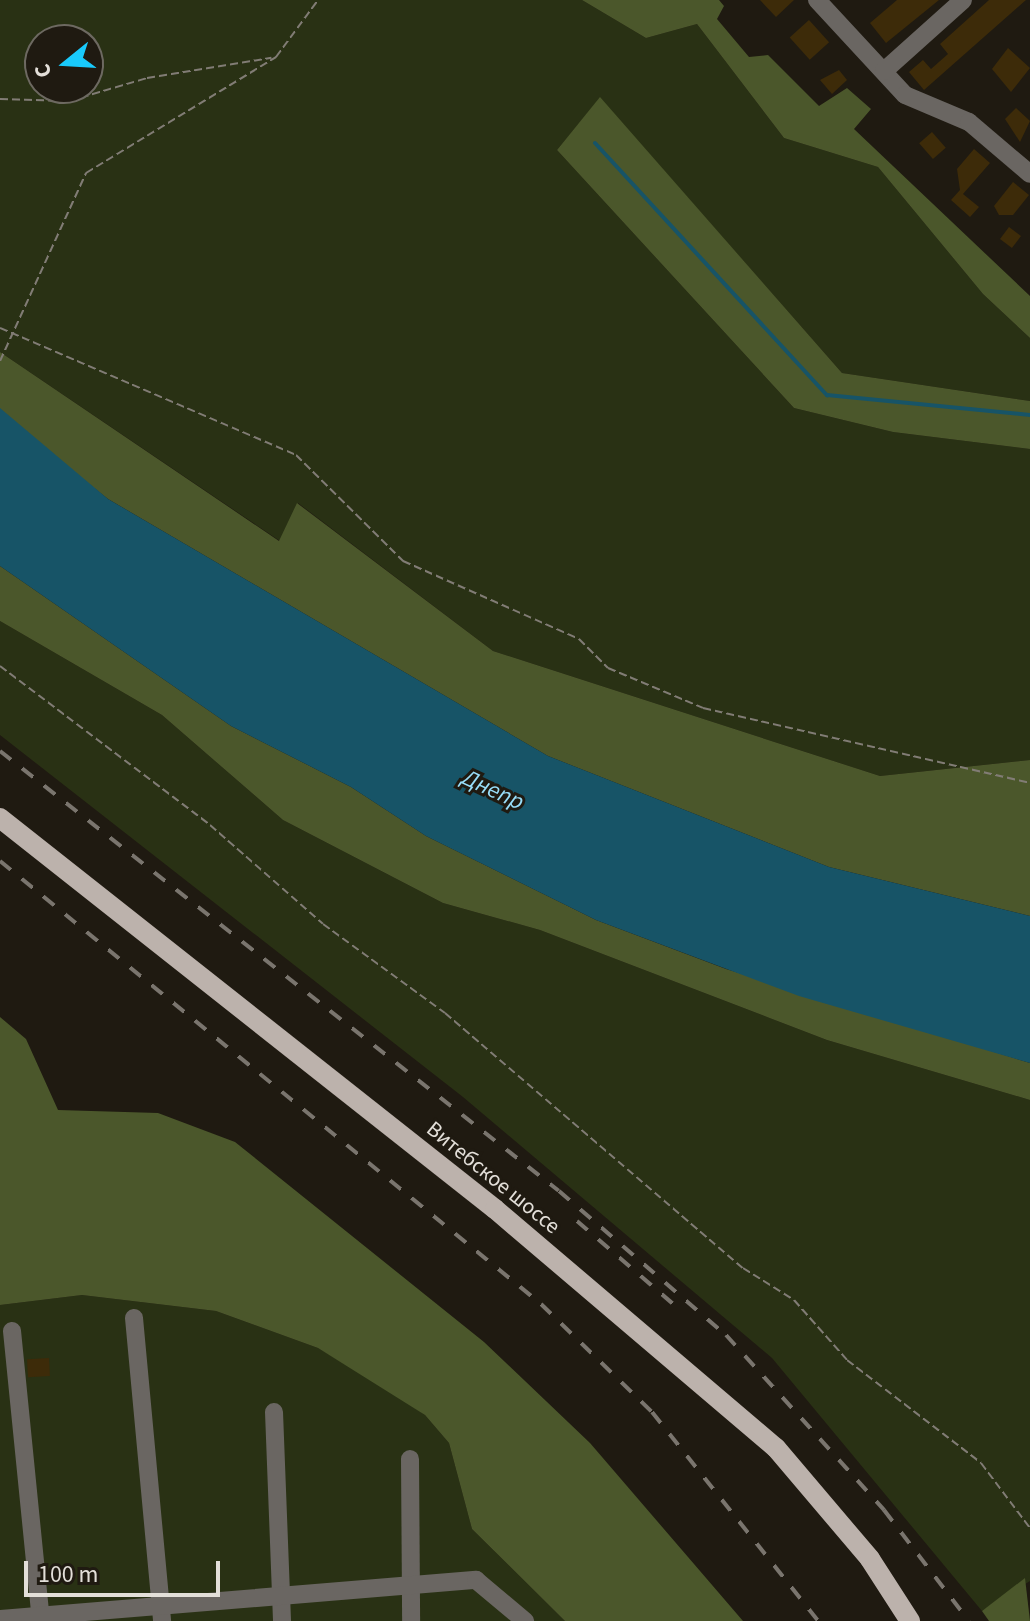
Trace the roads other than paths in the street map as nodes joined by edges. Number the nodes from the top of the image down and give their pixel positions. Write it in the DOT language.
graph roads {
  1 [pos="817,0"];
  2 [pos="963,0"];
  3 [pos="884,71"];
  4 [pos="1030,174"];
  5 [pos="0,818"];
  6 [pos="134,1318"];
  7 [pos="12,1331"];
  8 [pos="274,1412"];
  9 [pos="410,1459"];
  10 [pos="411,1584"];
  11 [pos="280,1596"];
  12 [pos="161,1614"];
  13 [pos="41,1618"];
  14 [pos="0,1619"];
  15 [pos="282,1621"];
  16 [pos="411,1621"];
  17 [pos="525,1621"];
  18 [pos="910,1621"];
  1 -- 3 [label="street"];
  2 -- 3 [label="street"];
  3 -- 4 [label="street"];
  5 -- 18 [label="main road, Витебское шоссе"];
  6 -- 12 [label="street"];
  7 -- 13 [label="street"];
  8 -- 11 [label="street"];
  9 -- 10 [label="street"];
  10 -- 11 [label="street"];
  10 -- 16 [label="street"];
  10 -- 17 [label="street"];
  11 -- 12 [label="street"];
  11 -- 15 [label="street"];
  12 -- 13 [label="street"];
  13 -- 14 [label="street"];
}
